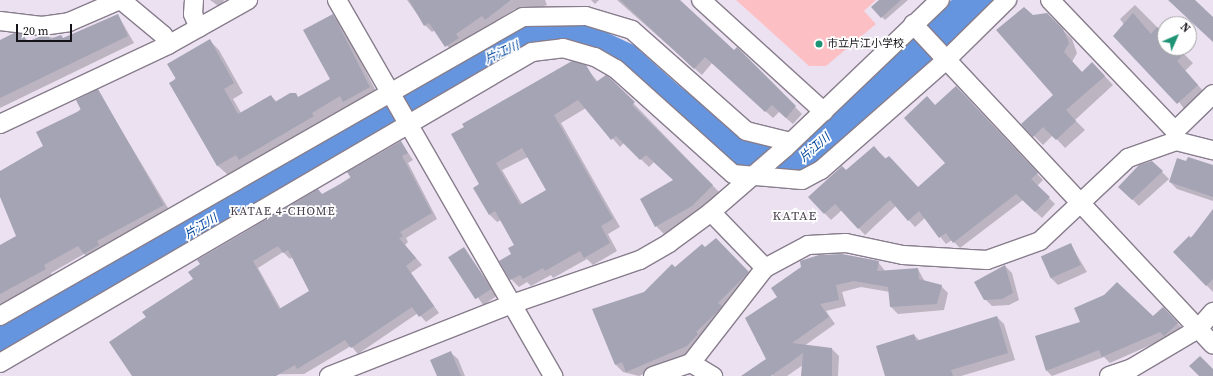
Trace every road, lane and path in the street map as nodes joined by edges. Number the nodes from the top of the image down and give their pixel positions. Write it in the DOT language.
graph roads {
  1 [pos="121,0"];
  2 [pos="194,0"];
  3 [pos="248,0"];
  4 [pos="337,0"];
  5 [pos="701,0"];
  6 [pos="940,0"];
  7 [pos="1007,0"];
  8 [pos="1050,0"];
  9 [pos="0,21"];
  10 [pos="199,28"];
  11 [pos="917,28"];
  12 [pos="168,45"];
  13 [pos="944,58"];
  14 [pos="392,94"];
  15 [pos="1213,94"];
  16 [pos="824,112"];
  17 [pos="409,123"];
  18 [pos="0,124"];
  19 [pos="1176,136"];
  20 [pos="788,145"];
  21 [pos="1213,150"];
  22 [pos="754,174"];
  23 [pos="1082,202"];
  24 [pos="711,212"];
  25 [pos="765,268"];
  26 [pos="512,304"];
  27 [pos="1213,312"];
  28 [pos="0,316"];
  29 [pos="1198,329"];
  30 [pos="1213,345"];
  31 [pos="0,363"];
  32 [pos="691,363"];
  33 [pos="329,376"];
  34 [pos="553,376"];
  35 [pos="653,376"];
  36 [pos="713,376"];
  37 [pos="1110,376"];
  1 -- 9 [label="street"];
  1 -- 12 [label="street"];
  2 -- 10 [label="street"];
  3 -- 10 [label="street"];
  4 -- 14 [label="street"];
  5 -- 16 [label="street"];
  6 -- 11 [label="street"];
  7 -- 13 [label="street"];
  8 -- 19 [label="street"];
  10 -- 12 [label="street"];
  11 -- 13 [label="street"];
  11 -- 16 [label="street"];
  12 -- 18 [label="street"];
  13 -- 22 [label="street"];
  13 -- 23 [label="street"];
  14 -- 17 [label="street"];
  14 -- 20 [label="street"];
  14 -- 28 [label="street"];
  15 -- 19 [label="street"];
  16 -- 20 [label="street"];
  17 -- 22 [label="street"];
  17 -- 26 [label="street"];
  17 -- 31 [label="street"];
  19 -- 21 [label="street"];
  19 -- 23 [label="street"];
  20 -- 22 [label="street"];
  22 -- 24 [label="street"];
  23 -- 25 [label="street"];
  23 -- 29 [label="street"];
  24 -- 25 [label="street"];
  24 -- 26 [label="street"];
  25 -- 32 [label="street"];
  26 -- 33 [label="street"];
  26 -- 34 [label="street"];
  27 -- 29 [label="street"];
  29 -- 30 [label="street"];
  29 -- 37 [label="street"];
  32 -- 35 [label="street"];
  32 -- 36 [label="street"];
}
